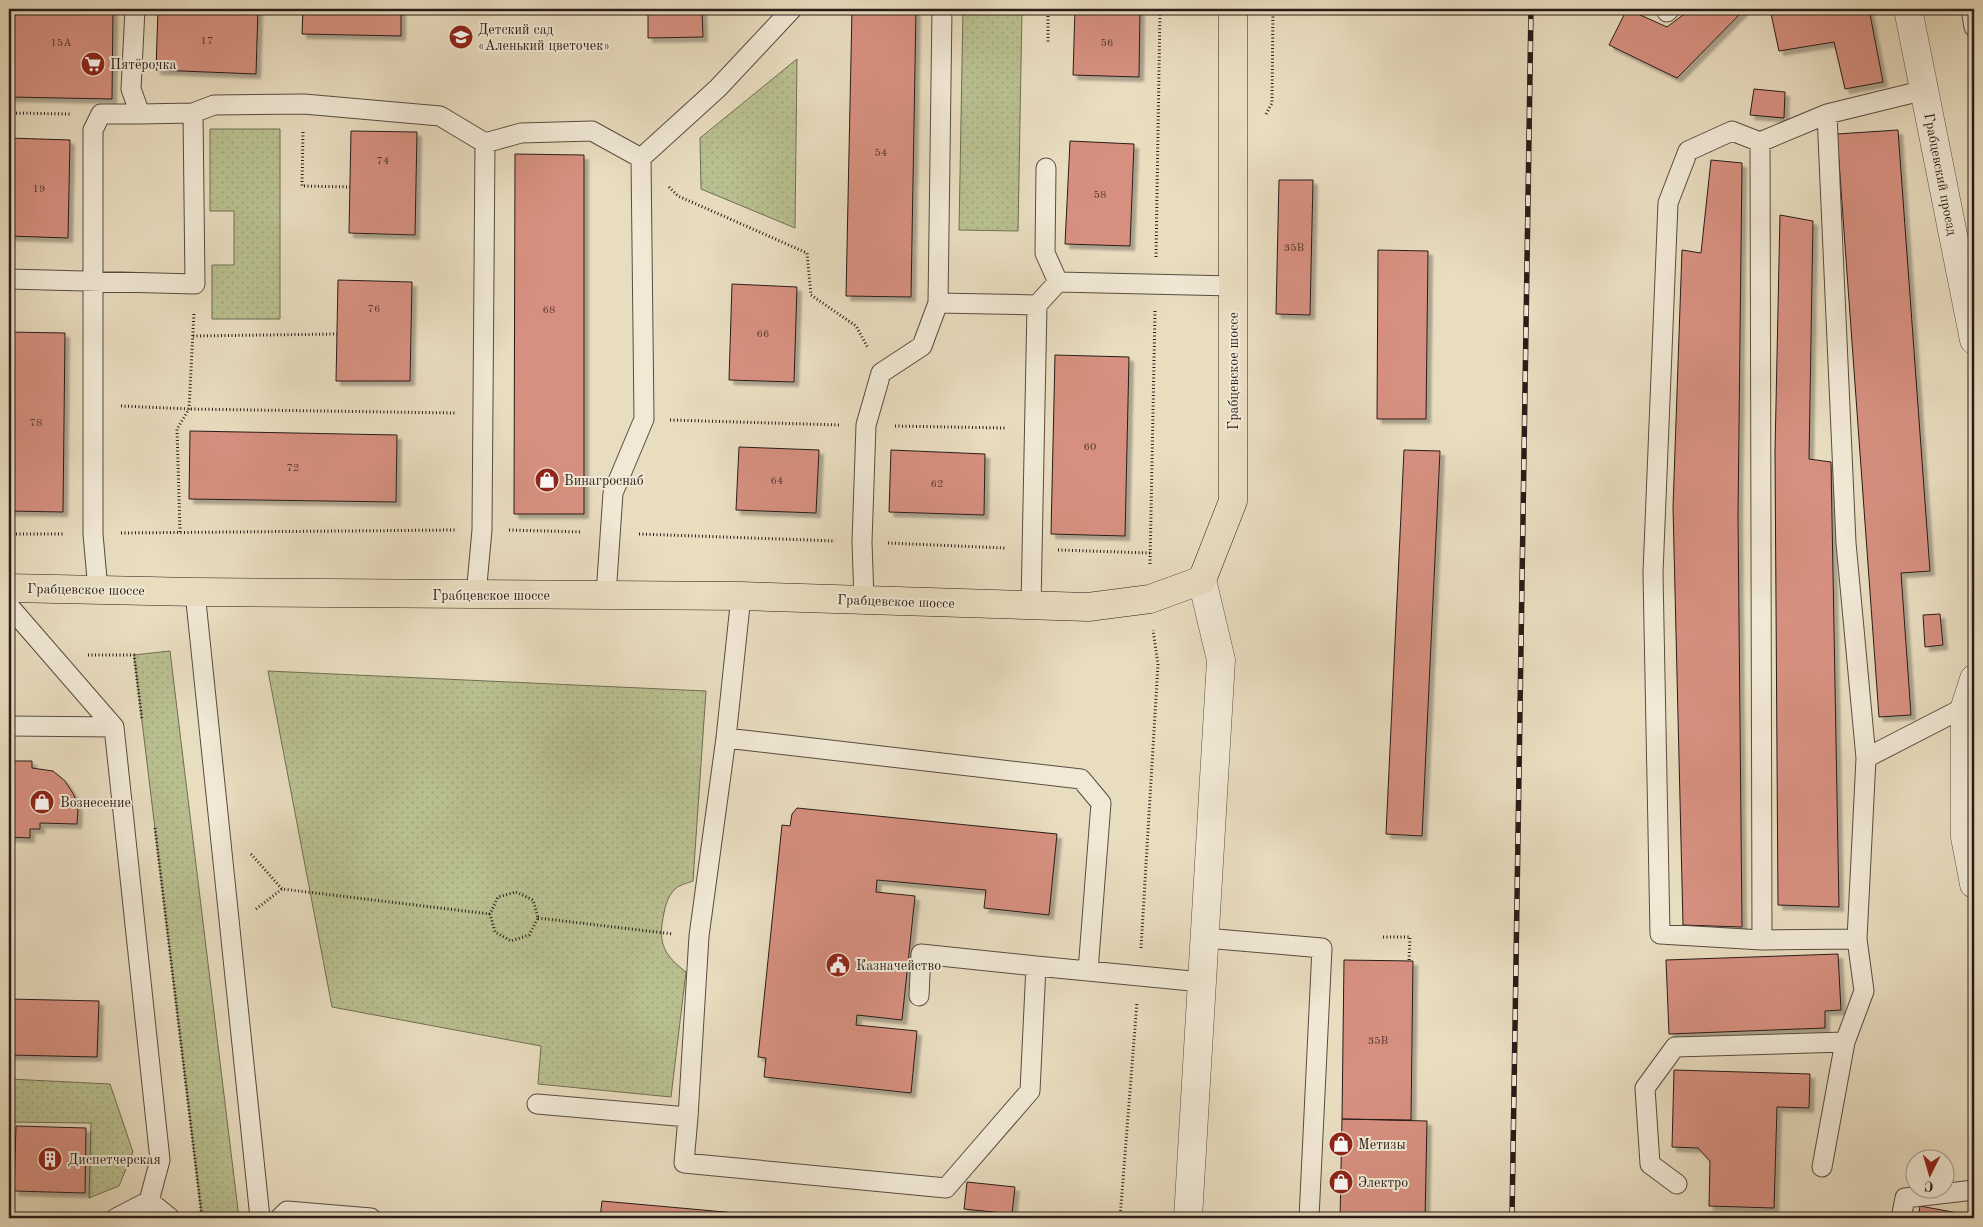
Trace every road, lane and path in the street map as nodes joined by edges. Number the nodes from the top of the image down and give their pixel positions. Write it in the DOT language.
graph roads {
  1 [pos="135,9"];
  2 [pos="792,9"];
  3 [pos="942,9"];
  4 [pos="1048,9"];
  5 [pos="1233,9"];
  6 [pos="1908,9"];
  7 [pos="1971,9"];
  8 [pos="1974,26"];
  9 [pos="1048,42"];
  10 [pos="1924,90"];
  11 [pos="304,104"];
  12 [pos="9,113"];
  13 [pos="193,113"];
  14 [pos="101,114"];
  15 [pos="140,114"];
  16 [pos="1827,114"];
  17 [pos="1760,142"];
  18 [pos="485,143"];
  19 [pos="641,158"];
  20 [pos="1046,168"];
  21 [pos="350,187"];
  22 [pos="9,279"];
  23 [pos="93,282"];
  24 [pos="1058,282"];
  25 [pos="195,284"];
  26 [pos="1233,286"];
  27 [pos="938,303"];
  28 [pos="1037,305"];
  29 [pos="337,334"];
  30 [pos="193,336"];
  31 [pos="1974,340"];
  32 [pos="881,373"];
  33 [pos="93,405"];
  34 [pos="189,409"];
  35 [pos="484,414"];
  36 [pos="482,530"];
  37 [pos="180,532"];
  38 [pos="610,533"];
  39 [pos="9,534"];
  40 [pos="93,534"];
  41 [pos="862,542"];
  42 [pos="1032,548"];
  43 [pos="1202,580"];
  44 [pos="9,588"];
  45 [pos="98,590"];
  46 [pos="195,592"];
  47 [pos="476,595"];
  48 [pos="606,595"];
  49 [pos="741,596"];
  50 [pos="1150,599"];
  51 [pos="864,600"];
  52 [pos="1031,604"];
  53 [pos="9,606"];
  54 [pos="1974,679"];
  55 [pos="1965,707"];
  56 [pos="9,726"];
  57 [pos="114,727"];
  58 [pos="726,738"];
  59 [pos="1866,758"];
  60 [pos="1974,884"];
  61 [pos="490,914"];
  62 [pos="538,918"];
  63 [pos="229,929"];
  64 [pos="699,936"];
  65 [pos="1383,937"];
  66 [pos="1205,938"];
  67 [pos="1857,939"];
  68 [pos="1762,940"];
  69 [pos="1409,961"];
  70 [pos="1036,966"];
  71 [pos="1088,971"];
  72 [pos="1139,976"];
  73 [pos="1202,982"];
  74 [pos="919,996"];
  75 [pos="1845,1042"];
  76 [pos="537,1104"];
  77 [pos="688,1117"];
  78 [pos="1822,1167"];
  79 [pos="1677,1184"];
  80 [pos="1974,1190"];
  81 [pos="149,1200"];
  82 [pos="116,1218"];
  83 [pos="170,1218"];
  84 [pos="260,1218"];
  85 [pos="280,1218"];
  86 [pos="372,1218"];
  87 [pos="1120,1218"];
  88 [pos="1188,1218"];
  89 [pos="1309,1218"];
  90 [pos="1902,1218"];
  1 -- 15 [label="lane"];
  2 -- 19 [label="lane"];
  3 -- 27 [label="lane"];
  4 -- 9 [label="path"];
  5 -- 26 [label="main road, Грабцевское шоссе"];
  6 -- 10 [label="street, Грабцевский проезд"];
  7 -- 8 [label="lane"];
  10 -- 16 [label="lane"];
  10 -- 31 [label="street, Грабцевский проезд"];
  11 -- 13 [label="lane"];
  11 -- 18 [label="lane"];
  11 -- 21 [label="path"];
  12 -- 14 [label="path"];
  13 -- 15 [label="lane"];
  13 -- 25 [label="lane"];
  14 -- 15 [label="lane"];
  14 -- 23 [label="lane"];
  16 -- 17 [label="lane"];
  16 -- 59 [label="lane"];
  17 -- 68 [label="lane"];
  17 -- 68 [label="lane"];
  18 -- 19 [label="lane"];
  18 -- 35 [label="lane"];
  19 -- 32 [label="path"];
  19 -- 38 [label="lane"];
  20 -- 24 [label="lane"];
  22 -- 23 [label="lane"];
  23 -- 25 [label="lane"];
  23 -- 33 [label="lane"];
  24 -- 26 [label="lane"];
  24 -- 28 [label="lane"];
  25 -- 30 [label="path"];
  26 -- 43 [label="main road, Грабцевское шоссе"];
  27 -- 28 [label="lane"];
  27 -- 32 [label="lane"];
  28 -- 42 [label="lane"];
  29 -- 30 [label="path"];
  30 -- 34 [label="path"];
  32 -- 41 [label="lane"];
  33 -- 34 [label="path"];
  33 -- 40 [label="lane"];
  34 -- 35 [label="path"];
  34 -- 37 [label="path"];
  35 -- 36 [label="lane"];
  36 -- 37 [label="path"];
  36 -- 38 [label="path"];
  36 -- 47 [label="lane"];
  37 -- 40 [label="path"];
  38 -- 41 [label="path"];
  38 -- 48 [label="lane"];
  39 -- 40 [label="path"];
  40 -- 45 [label="lane"];
  41 -- 42 [label="path"];
  41 -- 51 [label="lane"];
  42 -- 50 [label="path"];
  42 -- 52 [label="lane"];
  43 -- 50 [label="main road, Грабцевское шоссе"];
  43 -- 66 [label="street"];
  44 -- 45 [label="main road, Грабцевское шоссе"];
  45 -- 46 [label="main road, Грабцевское шоссе"];
  46 -- 47 [label="main road, Грабцевское шоссе"];
  46 -- 63 [label="lane"];
  47 -- 48 [label="main road, Грабцевское шоссе"];
  48 -- 49 [label="main road, Грабцевское шоссе"];
  49 -- 51 [label="main road, Грабцевское шоссе"];
  49 -- 58 [label="lane"];
  50 -- 52 [label="main road, Грабцевское шоссе"];
  50 -- 72 [label="path"];
  51 -- 52 [label="main road, Грабцевское шоссе"];
  53 -- 57 [label="lane"];
  54 -- 55 [label="street"];
  55 -- 59 [label="lane"];
  55 -- 60 [label="street"];
  56 -- 57 [label="lane"];
  57 -- 81 [label="lane"];
  58 -- 64 [label="lane"];
  58 -- 71 [label="lane"];
  59 -- 67 [label="lane"];
  61 -- 62 [label="path"];
  61 -- 62 [label="path"];
  61 -- 63 [label="path"];
  62 -- 64 [label="path"];
  63 -- 84 [label="lane"];
  64 -- 77 [label="lane"];
  65 -- 69 [label="path"];
  66 -- 73 [label="street"];
  66 -- 89 [label="lane"];
  67 -- 68 [label="lane"];
  67 -- 75 [label="lane"];
  70 -- 71 [label="lane"];
  70 -- 74 [label="lane"];
  70 -- 77 [label="lane"];
  71 -- 72 [label="lane"];
  72 -- 73 [label="lane"];
  72 -- 87 [label="path"];
  73 -- 88 [label="street"];
  75 -- 78 [label="lane"];
  75 -- 79 [label="lane"];
  76 -- 77 [label="lane"];
  80 -- 90 [label="lane"];
  81 -- 82 [label="lane"];
  81 -- 83 [label="lane"];
  85 -- 86 [label="lane"];
}
